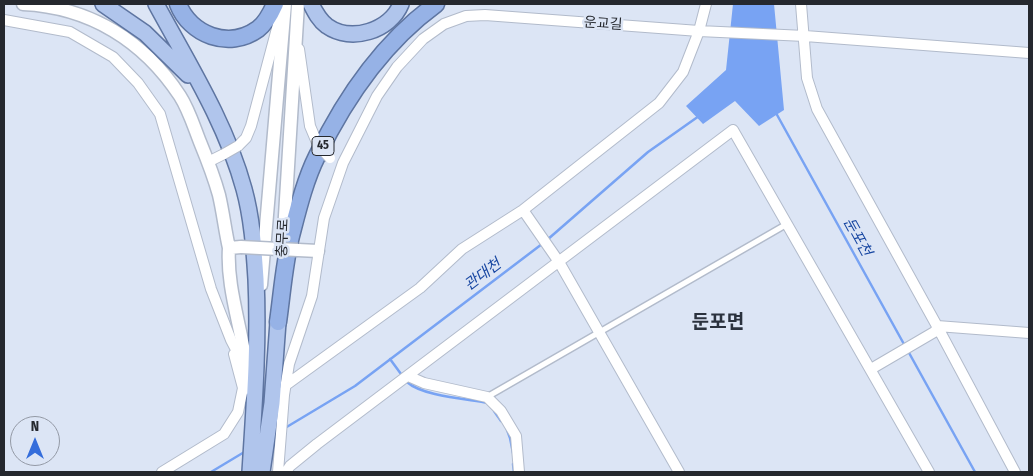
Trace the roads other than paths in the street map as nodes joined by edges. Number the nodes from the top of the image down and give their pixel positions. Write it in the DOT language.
graph roads {
  1 [pos="23,4"];
  2 [pos="104,4"];
  3 [pos="156,4"];
  4 [pos="178,4"];
  5 [pos="276,4"];
  6 [pos="284,4"];
  7 [pos="298,4"];
  8 [pos="310,4"];
  9 [pos="401,4"];
  10 [pos="436,4"];
  11 [pos="706,4"];
  12 [pos="801,4"];
  13 [pos="4,20"];
  14 [pos="296,28"];
  15 [pos="702,31"];
  16 [pos="804,36"];
  17 [pos="1029,53"];
  18 [pos="215,115"];
  19 [pos="208,162"];
  20 [pos="343,163"];
  21 [pos="526,214"];
  22 [pos="787,224"];
  23 [pos="235,247"];
  24 [pos="318,251"];
  25 [pos="558,260"];
  26 [pos="278,322"];
  27 [pos="258,325"];
  28 [pos="937,329"];
  29 [pos="599,331"];
  30 [pos="1029,333"];
  31 [pos="231,340"];
  32 [pos="246,367"];
  33 [pos="874,367"];
  34 [pos="408,376"];
  35 [pos="280,394"];
  36 [pos="487,397"];
  37 [pos="254,407"];
  38 [pos="925,471"];
  39 [pos="162,472"];
  40 [pos="250,472"];
  41 [pos="262,472"];
  42 [pos="278,472"];
  43 [pos="286,472"];
  44 [pos="519,472"];
  45 [pos="679,472"];
  46 [pos="1015,472"];
  1 -- 19 [label="street"];
  2 -- 18 [label="main road"];
  3 -- 18 [label="main road"];
  4 -- 5 [label="highway"];
  6 -- 19 [label="street, bridge"];
  6 -- 27 [label="street, 충무로"];
  7 -- 14 [label="street, 충무로"];
  8 -- 9 [label="main road"];
  10 -- 26 [label="highway, 45"];
  11 -- 15 [label="street"];
  12 -- 16 [label="street"];
  13 -- 31 [label="street"];
  14 -- 20 [label="street, bridge"];
  14 -- 26 [label="street, 충무로"];
  15 -- 16 [label="street, 운교길"];
  15 -- 20 [label="street, 운교길"];
  15 -- 21 [label="street"];
  16 -- 17 [label="street, 운교길"];
  16 -- 28 [label="street"];
  18 -- 27 [label="main road"];
  19 -- 23 [label="street"];
  20 -- 24 [label="street, 운교길"];
  21 -- 25 [label="street"];
  21 -- 35 [label="street"];
  22 -- 25 [label="street"];
  22 -- 29 [label="lane"];
  22 -- 33 [label="street"];
  23 -- 24 [label="street, bridge"];
  23 -- 32 [label="street"];
  24 -- 35 [label="street, 운교길"];
  25 -- 29 [label="street"];
  25 -- 34 [label="street"];
  26 -- 35 [label="main road, 충무로 / 45"];
  27 -- 37 [label="main road, 충무로"];
  28 -- 30 [label="street"];
  28 -- 33 [label="street"];
  28 -- 46 [label="street"];
  29 -- 36 [label="lane"];
  29 -- 45 [label="street"];
  31 -- 32 [label="street"];
  31 -- 39 [label="street"];
  32 -- 37 [label="street"];
  33 -- 38 [label="street"];
  34 -- 36 [label="street"];
  34 -- 43 [label="street"];
  35 -- 41 [label="main road, 충무로 / 45"];
  35 -- 42 [label="street, 운교길"];
  36 -- 44 [label="street"];
  37 -- 40 [label="main road, 충무로"];
}
